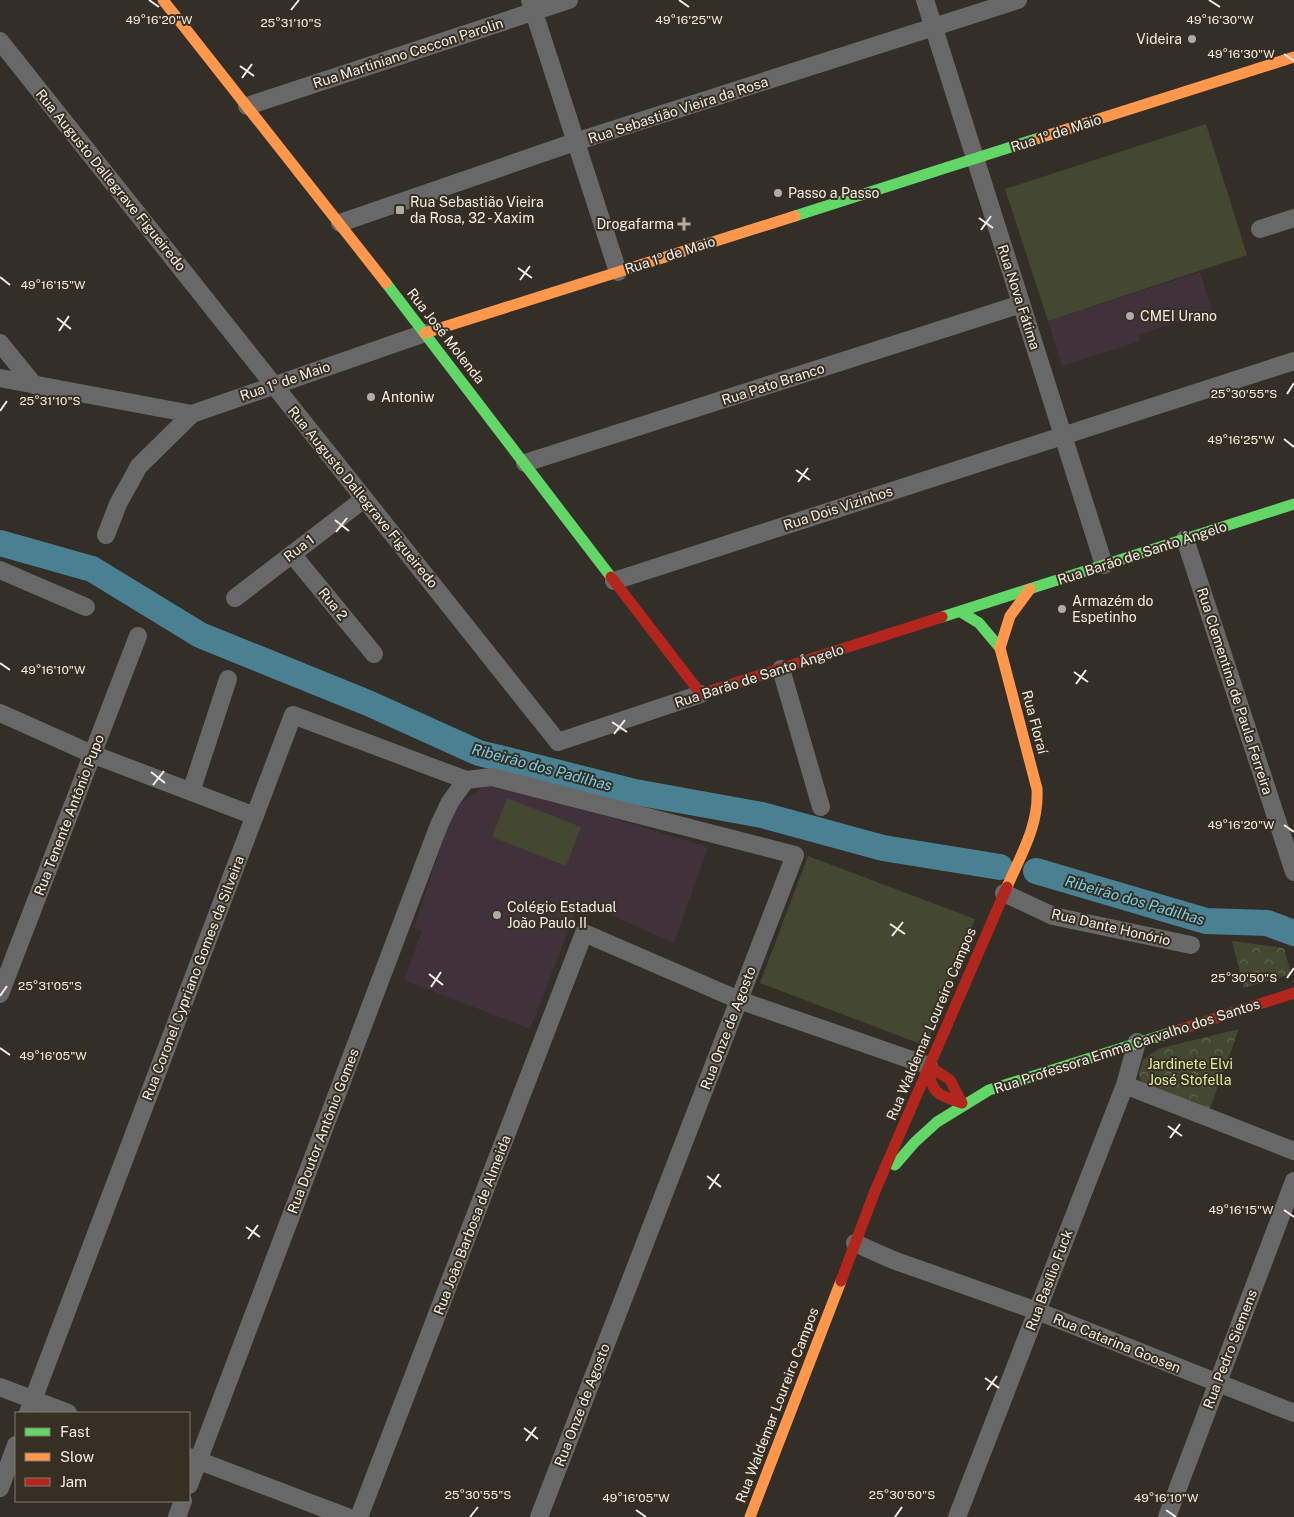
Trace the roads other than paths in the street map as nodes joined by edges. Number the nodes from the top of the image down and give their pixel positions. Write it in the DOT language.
graph roads {
  1 [pos="163,0"];
  2 [pos="570,0"];
  3 [pos="925,0"];
  4 [pos="1018,0"];
  5 [pos="532,6"];
  6 [pos="934,28"];
  7 [pos="2,46"];
  8 [pos="1294,57"];
  9 [pos="247,106"];
  10 [pos="575,142"];
  11 [pos="975,159"];
  12 [pos="1294,218"];
  13 [pos="340,223"];
  14 [pos="1260,229"];
  15 [pos="618,272"];
  16 [pos="1021,304"];
  17 [pos="425,333"];
  18 [pos="0,343"];
  19 [pos="1294,361"];
  20 [pos="0,378"];
  21 [pos="273,384"];
  22 [pos="34,385"];
  23 [pos="192,414"];
  24 [pos="1063,434"];
  25 [pos="525,463"];
  26 [pos="364,498"];
  27 [pos="1294,504"];
  28 [pos="106,535"];
  29 [pos="1185,539"];
  30 [pos="292,554"];
  31 [pos="1104,565"];
  32 [pos="0,570"];
  33 [pos="614,581"];
  34 [pos="1030,589"];
  35 [pos="235,598"];
  36 [pos="86,607"];
  37 [pos="961,612"];
  38 [pos="138,636"];
  39 [pos="1000,648"];
  40 [pos="374,654"];
  41 [pos="780,669"];
  42 [pos="228,679"];
  43 [pos="700,694"];
  44 [pos="0,714"];
  45 [pos="558,742"];
  46 [pos="92,754"];
  47 [pos="466,780"];
  48 [pos="191,792"];
  49 [pos="821,807"];
  50 [pos="254,816"];
  51 [pos="1015,868"];
  52 [pos="1294,872"];
  53 [pos="1004,892"];
  54 [pos="1191,945"];
  55 [pos="1294,993"];
  56 [pos="0,994"];
  57 [pos="739,1000"];
  58 [pos="1137,1042"];
  59 [pos="929,1066"];
  60 [pos="1125,1085"];
  61 [pos="962,1103"];
  62 [pos="1294,1151"];
  63 [pos="1294,1181"];
  64 [pos="875,1191"];
  65 [pos="855,1243"];
  66 [pos="1037,1311"];
  67 [pos="1218,1383"];
  68 [pos="0,1387"];
  69 [pos="31,1407"];
  70 [pos="62,1412"];
  71 [pos="1294,1413"];
  72 [pos="15,1448"];
  73 [pos="193,1459"];
  74 [pos="190,1478"];
  75 [pos="0,1488"];
  76 [pos="183,1502"];
  77 [pos="177,1517"];
  78 [pos="347,1517"];
  79 [pos="359,1517"];
  80 [pos="539,1517"];
  81 [pos="750,1517"];
  82 [pos="957,1517"];
  83 [pos="1167,1517"];
  1 -- 9 [label="street, Rua José Molenda"];
  2 -- 5 [label="street, Rua Martiniano Ceccon Parolin"];
  3 -- 6 [label="street, Rua Nova Fátima"];
  4 -- 6 [label="street, Rua Sebastião Vieira da Rosa"];
  5 -- 9 [label="street, Rua Martiniano Ceccon Parolin"];
  5 -- 10 [label="street"];
  6 -- 10 [label="street, Rua Sebastião Vieira da Rosa"];
  6 -- 11 [label="street, Rua Nova Fátima"];
  7 -- 21 [label="street, Rua Augusto Dallegrave Figueiredo"];
  8 -- 11 [label="street, Rua 1º de Maio"];
  9 -- 13 [label="street, Rua José Molenda"];
  10 -- 13 [label="street, Rua Sebastião Vieira da Rosa"];
  10 -- 15 [label="street"];
  11 -- 15 [label="street, Rua 1º de Maio"];
  11 -- 16 [label="street, Rua Nova Fátima"];
  12 -- 14 [label="street"];
  13 -- 17 [label="street, Rua José Molenda"];
  15 -- 17 [label="street, Rua 1º de Maio"];
  16 -- 24 [label="street, Rua Nova Fátima"];
  16 -- 25 [label="street, Rua Pato Branco"];
  17 -- 21 [label="street, Rua 1º de Maio"];
  17 -- 25 [label="street, Rua José Molenda"];
  18 -- 22 [label="street"];
  19 -- 24 [label="street, Rua Dois Vizinhos"];
  20 -- 22 [label="street"];
  21 -- 23 [label="street, Rua 1º de Maio"];
  21 -- 26 [label="street, Rua Augusto Dallegrave Figueiredo"];
  22 -- 23 [label="street"];
  23 -- 28 [label="street, Rua 1º de Maio"];
  24 -- 31 [label="street, Rua Nova Fátima"];
  24 -- 33 [label="street, Rua Dois Vizinhos"];
  25 -- 33 [label="street, Rua José Molenda"];
  26 -- 30 [label="street, Rua 1"];
  26 -- 45 [label="street, Rua Augusto Dallegrave Figueiredo"];
  27 -- 29 [label="street, Rua Barão de Santo Ângelo"];
  29 -- 31 [label="street, Rua Barão de Santo Ângelo"];
  29 -- 52 [label="street, Rua Clementina de Paula Ferreira"];
  30 -- 35 [label="street, Rua 1"];
  30 -- 40 [label="street, Rua 2"];
  31 -- 34 [label="street, Rua Barão de Santo Ângelo"];
  32 -- 36 [label="street"];
  33 -- 43 [label="street, Rua José Molenda"];
  34 -- 37 [label="street, Rua Barão de Santo Ângelo"];
  34 -- 39 [label="street, Rua Floraí"];
  37 -- 39 [label="street"];
  37 -- 41 [label="street, Rua Barão de Santo Ângelo"];
  38 -- 46 [label="street, Rua Tenente Antônio Pupo"];
  39 -- 51 [label="street, Rua Floraí"];
  41 -- 43 [label="street, Rua Barão de Santo Ângelo"];
  41 -- 49 [label="street"];
  42 -- 48 [label="street"];
  43 -- 45 [label="street, Rua Barão de Santo Ângelo"];
  44 -- 46 [label="street"];
  46 -- 48 [label="street"];
  46 -- 56 [label="street, Rua Tenente Antônio Pupo"];
  47 -- 50 [label="street, Rua Coronel Cypriano Gomes da Silveira"];
  47 -- 57 [label="street, Rua Onze de Agosto"];
  47 -- 73 [label="street, Rua Doutor Antônio Gomes"];
  48 -- 50 [label="street"];
  50 -- 69 [label="street, Rua Coronel Cypriano Gomes da Silveira"];
  51 -- 53 [label="street, Rua Waldemar Loureiro Campos"];
  53 -- 54 [label="street, Rua Dante Honório"];
  53 -- 59 [label="street, Rua Waldemar Loureiro Campos"];
  55 -- 58 [label="street, Rua Professora Emma Carvalho dos Santos"];
  57 -- 59 [label="street"];
  57 -- 79 [label="street, Rua João Barbosa de Almeida"];
  57 -- 80 [label="street, Rua Onze de Agosto"];
  58 -- 60 [label="street, Rua Basílio Fuck"];
  58 -- 61 [label="street, Rua Professora Emma Carvalho dos Santos"];
  59 -- 61 [label="street"];
  59 -- 61 [label="street"];
  59 -- 64 [label="street, Rua Waldemar Loureiro Campos"];
  60 -- 62 [label="street"];
  60 -- 66 [label="street, Rua Basílio Fuck"];
  61 -- 64 [label="street, Rua Waldemar Loureiro Campos"];
  63 -- 67 [label="street, Rua Pedro Siemens"];
  64 -- 65 [label="street, Rua Waldemar Loureiro Campos"];
  65 -- 66 [label="street, Rua Catarina Goosen"];
  65 -- 81 [label="street, Rua Waldemar Loureiro Campos"];
  66 -- 67 [label="street, Rua Catarina Goosen"];
  66 -- 82 [label="street, Rua Basílio Fuck"];
  67 -- 71 [label="street, Rua Catarina Goosen"];
  67 -- 83 [label="street, Rua Pedro Siemens"];
  68 -- 69 [label="street"];
  69 -- 70 [label="street"];
  72 -- 75 [label="street"];
  73 -- 74 [label="street, Rua Doutor Antônio Gomes"];
  73 -- 78 [label="street"];
  76 -- 77 [label="street"];
}
